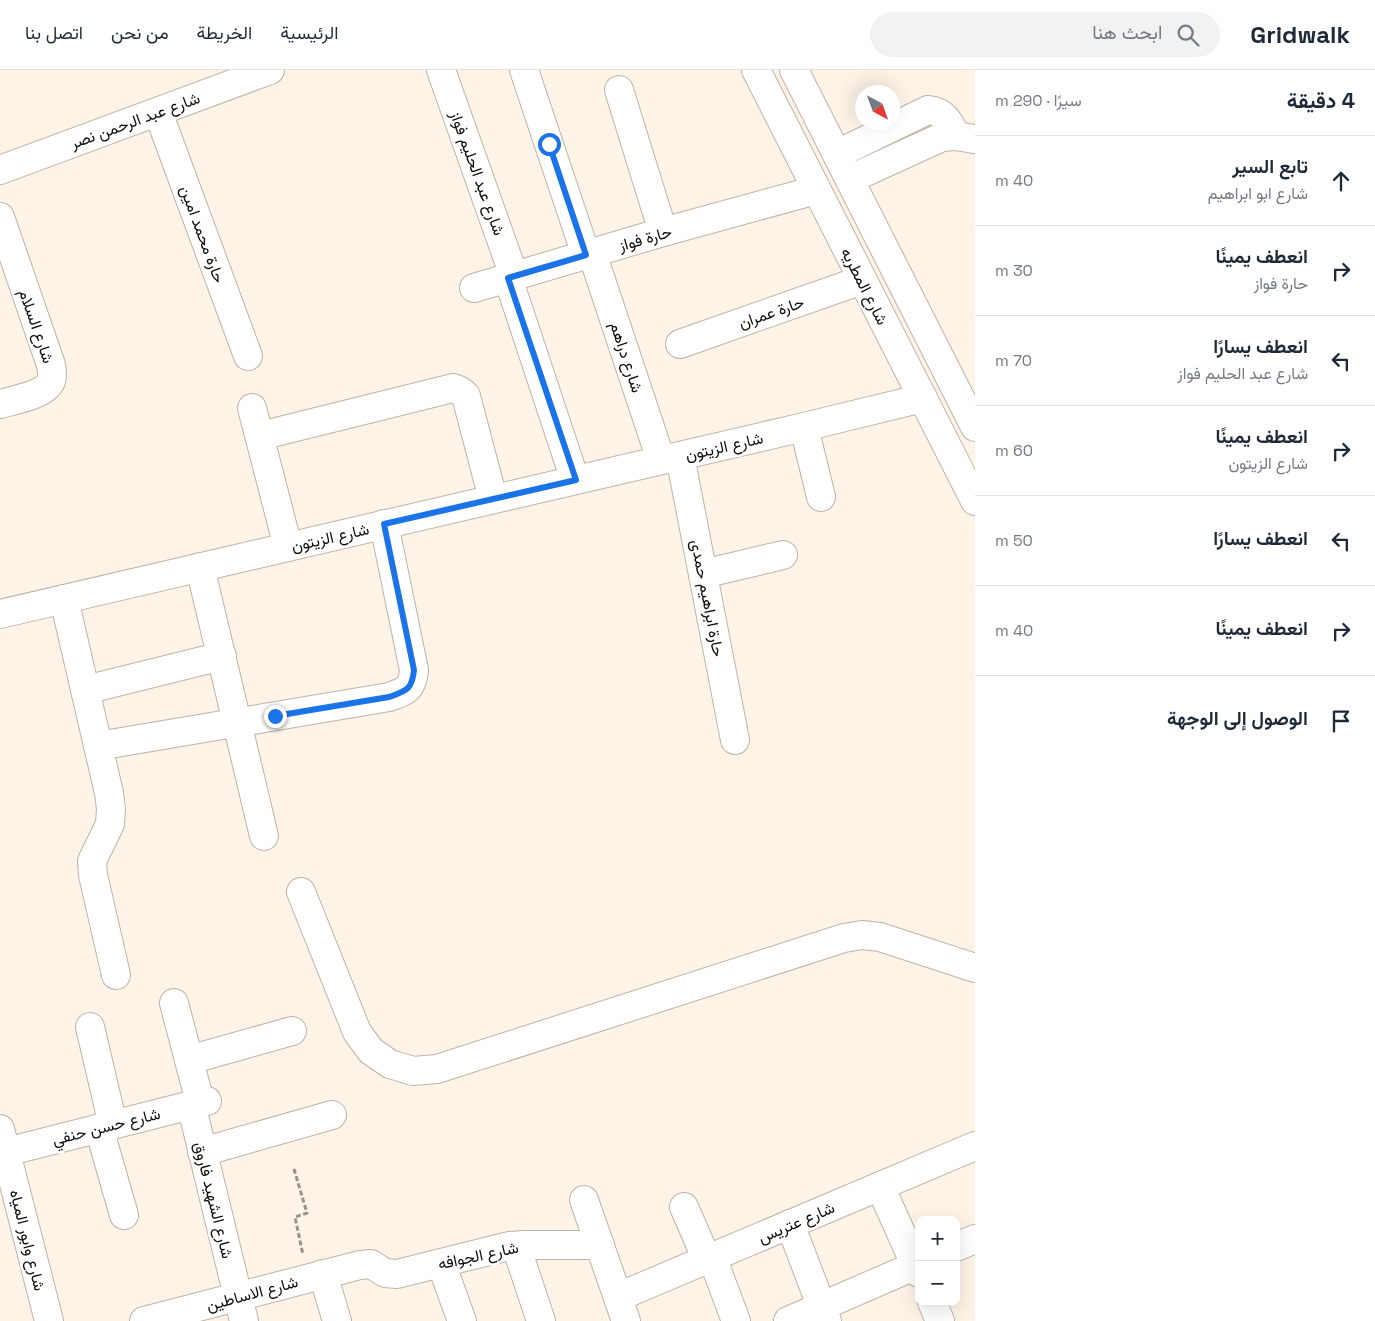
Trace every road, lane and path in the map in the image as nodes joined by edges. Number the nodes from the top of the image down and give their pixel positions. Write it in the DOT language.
graph roads {
  1 [pos="270,70"];
  2 [pos="441,70"];
  3 [pos="524,70"];
  4 [pos="756,70"];
  5 [pos="794,70"];
  6 [pos="619,90"];
  7 [pos="158,112"];
  8 [pos="966,138"];
  9 [pos="837,154"];
  10 [pos="0,170"];
  11 [pos="850,179"];
  12 [pos="816,190"];
  13 [pos="663,232"];
  14 [pos="3,234"];
  15 [pos="589,254"];
  16 [pos="511,277"];
  17 [pos="862,280"];
  18 [pos="474,288"];
  19 [pos="680,344"];
  20 [pos="248,356"];
  21 [pos="922,398"];
  22 [pos="0,404"];
  23 [pos="252,408"];
  24 [pos="973,419"];
  25 [pos="804,427"];
  26 [pos="260,436"];
  27 [pos="670,458"];
  28 [pos="576,480"];
  29 [pos="821,497"];
  30 [pos="493,499"];
  31 [pos="975,501"];
  32 [pos="384,524"];
  33 [pos="288,547"];
  34 [pos="783,554"];
  35 [pos="200,567"];
  36 [pos="703,574"];
  37 [pos="64,599"];
  38 [pos="0,614"];
  39 [pos="222,656"];
  40 [pos="85,690"];
  41 [pos="238,722"];
  42 [pos="735,740"];
  43 [pos="98,746"];
  44 [pos="264,836"];
  45 [pos="301,892"];
  46 [pos="975,968"];
  47 [pos="116,975"];
  48 [pos="174,1003"];
  49 [pos="90,1027"];
  50 [pos="292,1031"];
  51 [pos="189,1060"];
  52 [pos="199,1102"];
  53 [pos="332,1115"];
  54 [pos="106,1126"];
  55 [pos="3,1141"];
  56 [pos="975,1146"];
  57 [pos="202,1152"];
  58 [pos="294,1169"];
  59 [pos="880,1186"];
  60 [pos="584,1200"];
  61 [pos="9,1202"];
  62 [pos="684,1207"];
  63 [pos="124,1215"];
  64 [pos="790,1224"];
  65 [pos="975,1239"];
  66 [pos="600,1245"];
  67 [pos="960,1245"];
  68 [pos="516,1246"];
  69 [pos="710,1258"];
  70 [pos="915,1261"];
  71 [pos="440,1263"];
  72 [pos="360,1265"];
  73 [pos="915,1269"];
  74 [pos="316,1276"];
  75 [pos="934,1306"];
  76 [pos="241,1309"];
  77 [pos="622,1309"];
  78 [pos="825,1314"];
  79 [pos="154,1320"];
  80 [pos="49,1321"];
  81 [pos="338,1321"];
  82 [pos="462,1321"];
  83 [pos="541,1321"];
  84 [pos="736,1321"];
  85 [pos="788,1321"];
  86 [pos="940,1321"];
  1 -- 7 [label="street, شارع عبد الرحمن نصر"];
  2 -- 16 [label="street, شارع عبد الحليم فواز"];
  3 -- 15 [label="street, شارع دراهم"];
  4 -- 12 [label="street, شارع المطريه"];
  5 -- 9 [label="street"];
  6 -- 13 [label="street"];
  7 -- 10 [label="street, شارع عبد الرحمن نصر"];
  7 -- 20 [label="street, حارة محمد امين"];
  8 -- 9 [label="street"];
  8 -- 11 [label="street"];
  9 -- 11 [label="street"];
  11 -- 24 [label="street"];
  12 -- 13 [label="street, حارة فواز"];
  12 -- 17 [label="street, شارع المطريه"];
  13 -- 15 [label="street, حارة فواز"];
  14 -- 22 [label="street, شارع السلام"];
  15 -- 16 [label="street, حارة فواز"];
  15 -- 27 [label="street, شارع دراهم"];
  16 -- 18 [label="street, حارة فواز"];
  16 -- 28 [label="street, شارع عبد الحليم فواز"];
  17 -- 19 [label="street, حارة عمران"];
  17 -- 21 [label="street, شارع المطريه"];
  21 -- 25 [label="street, شارع الزيتون"];
  21 -- 31 [label="street, شارع المطريه"];
  23 -- 26 [label="street"];
  25 -- 27 [label="street, شارع الزيتون"];
  25 -- 29 [label="street"];
  26 -- 30 [label="street"];
  26 -- 33 [label="street"];
  27 -- 28 [label="street, شارع الزيتون"];
  27 -- 36 [label="street, حارة ابراهيم حمدى"];
  28 -- 30 [label="street, شارع الزيتون"];
  30 -- 32 [label="street, شارع الزيتون"];
  32 -- 33 [label="street, شارع الزيتون"];
  32 -- 41 [label="street"];
  33 -- 35 [label="street, شارع الزيتون"];
  34 -- 36 [label="street"];
  35 -- 37 [label="street, شارع الزيتون"];
  35 -- 39 [label="street"];
  36 -- 42 [label="street, حارة ابراهيم حمدى"];
  37 -- 38 [label="street, شارع الزيتون"];
  37 -- 40 [label="street"];
  39 -- 40 [label="street"];
  39 -- 41 [label="street"];
  40 -- 43 [label="street"];
  41 -- 43 [label="street"];
  41 -- 44 [label="street"];
  43 -- 47 [label="street"];
  45 -- 46 [label="street"];
  48 -- 51 [label="street, شارع الشهيد فاروق"];
  49 -- 54 [label="street"];
  50 -- 51 [label="street"];
  51 -- 52 [label="street, شارع الشهيد فاروق"];
  52 -- 54 [label="street, شارع حسن حنفي"];
  52 -- 57 [label="street, شارع الشهيد فاروق"];
  53 -- 57 [label="street"];
  54 -- 55 [label="street, شارع حسن حنفي"];
  54 -- 63 [label="street"];
  55 -- 61 [label="street, شارع وابور المياه"];
  56 -- 59 [label="street, شارع عتريس"];
  57 -- 76 [label="street, شارع الشهيد فاروق"];
  58 -- 74 [label="path"];
  59 -- 64 [label="street, شارع عتريس"];
  59 -- 70 [label="street"];
  60 -- 66 [label="street"];
  61 -- 80 [label="street, شارع وابور المياه"];
  62 -- 69 [label="street"];
  64 -- 69 [label="street, شارع عتريس"];
  64 -- 78 [label="street"];
  65 -- 67 [label="street"];
  66 -- 68 [label="street, شارع الجوافه"];
  66 -- 77 [label="street"];
  68 -- 71 [label="street, شارع الجوافه"];
  68 -- 83 [label="street"];
  69 -- 77 [label="street, شارع عتريس"];
  69 -- 84 [label="street"];
  71 -- 72 [label="street, شارع الجوافه"];
  71 -- 82 [label="street"];
  72 -- 74 [label="street, شارع الاساطين"];
  73 -- 78 [label="street"];
  74 -- 76 [label="street, شارع الاساطين"];
  74 -- 81 [label="street"];
  75 -- 86 [label="street"];
  76 -- 79 [label="street, شارع الاساطين"];
  78 -- 85 [label="street"];
}
